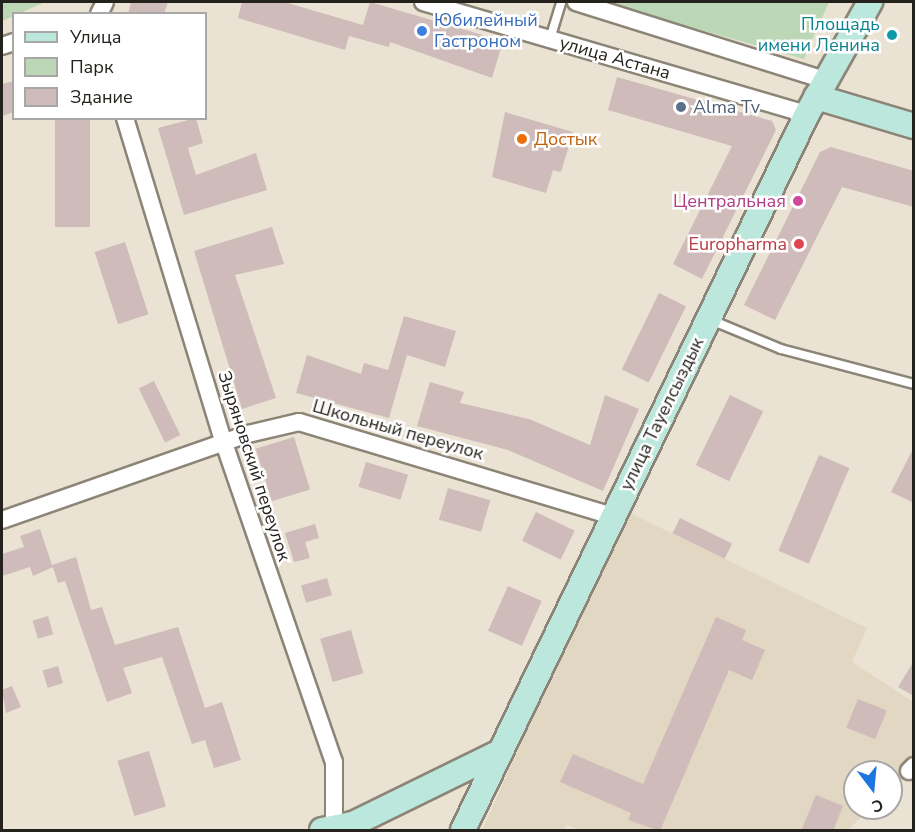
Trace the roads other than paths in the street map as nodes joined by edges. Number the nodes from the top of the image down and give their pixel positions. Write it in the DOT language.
graph roads {
  1 [pos="423,2"];
  2 [pos="561,2"];
  3 [pos="576,2"];
  4 [pos="870,2"];
  5 [pos="550,39"];
  6 [pos="816,97"];
  7 [pos="126,120"];
  8 [pos="914,126"];
  9 [pos="708,319"];
  10 [pos="914,384"];
  11 [pos="224,443"];
  12 [pos="613,516"];
  13 [pos="2,520"];
  14 [pos="500,752"];
  15 [pos="343,829"];
  16 [pos="463,831"];
  1 -- 5 [label="street, улица Астана"];
  2 -- 5 [label="lane"];
  3 -- 6 [label="street, улица Астана"];
  4 -- 6 [label="street, улица Тауелсыздык"];
  5 -- 6 [label="street, улица Астана"];
  6 -- 8 [label="street, улица Астана"];
  6 -- 9 [label="street, улица Тауелсыздык"];
  7 -- 11 [label="street, Зыряновский переулок"];
  9 -- 10 [label="lane"];
  9 -- 12 [label="street, улица Тауелсыздык"];
  11 -- 12 [label="street, Школьный переулок"];
  11 -- 13 [label="street, Школьный переулок"];
  11 -- 15 [label="street, Зыряновский переулок"];
  12 -- 14 [label="street, улица Тауелсыздык"];
  14 -- 15 [label="street"];
  14 -- 16 [label="street, улица Тауелсыздык"];
}
